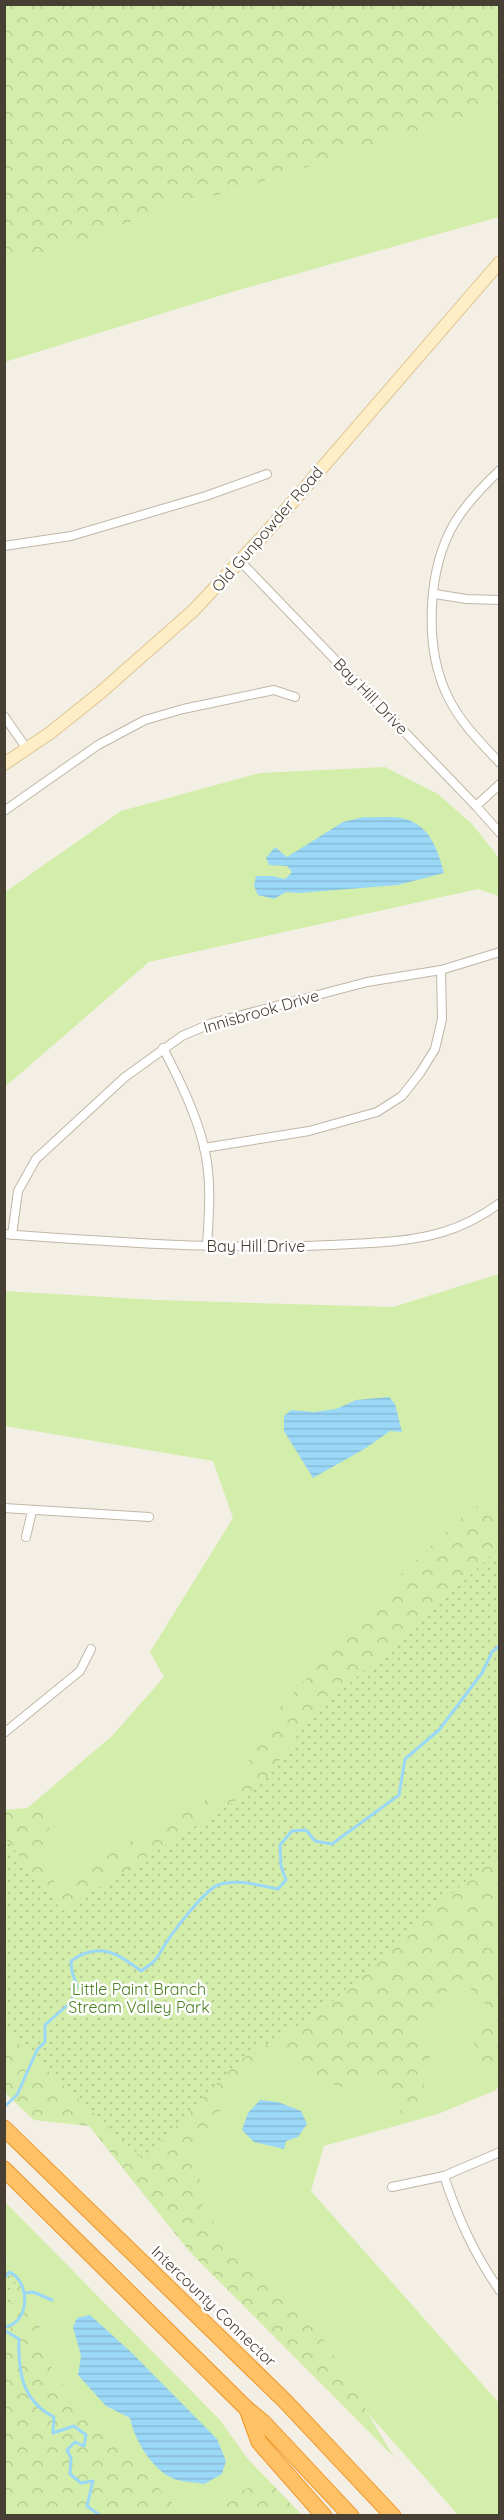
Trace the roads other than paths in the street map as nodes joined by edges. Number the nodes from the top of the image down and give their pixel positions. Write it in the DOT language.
graph roads {
  1 [pos="500,262"];
  2 [pos="500,471"];
  3 [pos="267,474"];
  4 [pos="4,546"];
  5 [pos="240,561"];
  6 [pos="435,594"];
  7 [pos="500,600"];
  8 [pos="295,697"];
  9 [pos="4,716"];
  10 [pos="27,749"];
  11 [pos="500,763"];
  12 [pos="4,764"];
  13 [pos="500,784"];
  14 [pos="476,806"];
  15 [pos="4,811"];
  16 [pos="500,833"];
  17 [pos="500,952"];
  18 [pos="441,970"];
  19 [pos="163,1048"];
  20 [pos="204,1148"];
  21 [pos="500,1203"];
  22 [pos="8,1235"];
  23 [pos="207,1246"];
  24 [pos="4,1508"];
  25 [pos="32,1511"];
  26 [pos="148,1517"];
  27 [pos="26,1537"];
  28 [pos="91,1649"];
  29 [pos="4,1733"];
  30 [pos="4,2128"];
  31 [pos="500,2152"];
  32 [pos="4,2169"];
  33 [pos="444,2175"];
  34 [pos="392,2187"];
  35 [pos="500,2291"];
  36 [pos="247,2409"];
  37 [pos="324,2516"];
  38 [pos="351,2516"];
  39 [pos="393,2516"];
  1 -- 5 [label="main road, Old Gunpowder Road"];
  2 -- 6 [label="street"];
  3 -- 4 [label="street"];
  5 -- 10 [label="main road, Old Gunpowder Road"];
  5 -- 14 [label="street, Bay Hill Drive"];
  6 -- 7 [label="street"];
  6 -- 11 [label="street"];
  8 -- 15 [label="street"];
  9 -- 10 [label="street"];
  10 -- 12 [label="main road, Old Gunpowder Road"];
  13 -- 14 [label="street"];
  14 -- 16 [label="street, Bay Hill Drive"];
  17 -- 18 [label="street, Innisbrook Drive"];
  18 -- 19 [label="street, Innisbrook Drive"];
  18 -- 20 [label="street"];
  19 -- 20 [label="street"];
  19 -- 22 [label="street, Innisbrook Drive"];
  20 -- 23 [label="street"];
  21 -- 23 [label="street, Bay Hill Drive"];
  22 -- 23 [label="street, Bay Hill Drive"];
  24 -- 25 [label="street"];
  25 -- 26 [label="street"];
  25 -- 27 [label="street"];
  28 -- 29 [label="street"];
  30 -- 39 [label="highway, Intercounty Connector"];
  31 -- 33 [label="street"];
  32 -- 36 [label="highway"];
  33 -- 34 [label="street"];
  33 -- 35 [label="street"];
  36 -- 37 [label="highway"];
  36 -- 38 [label="highway"];
}
